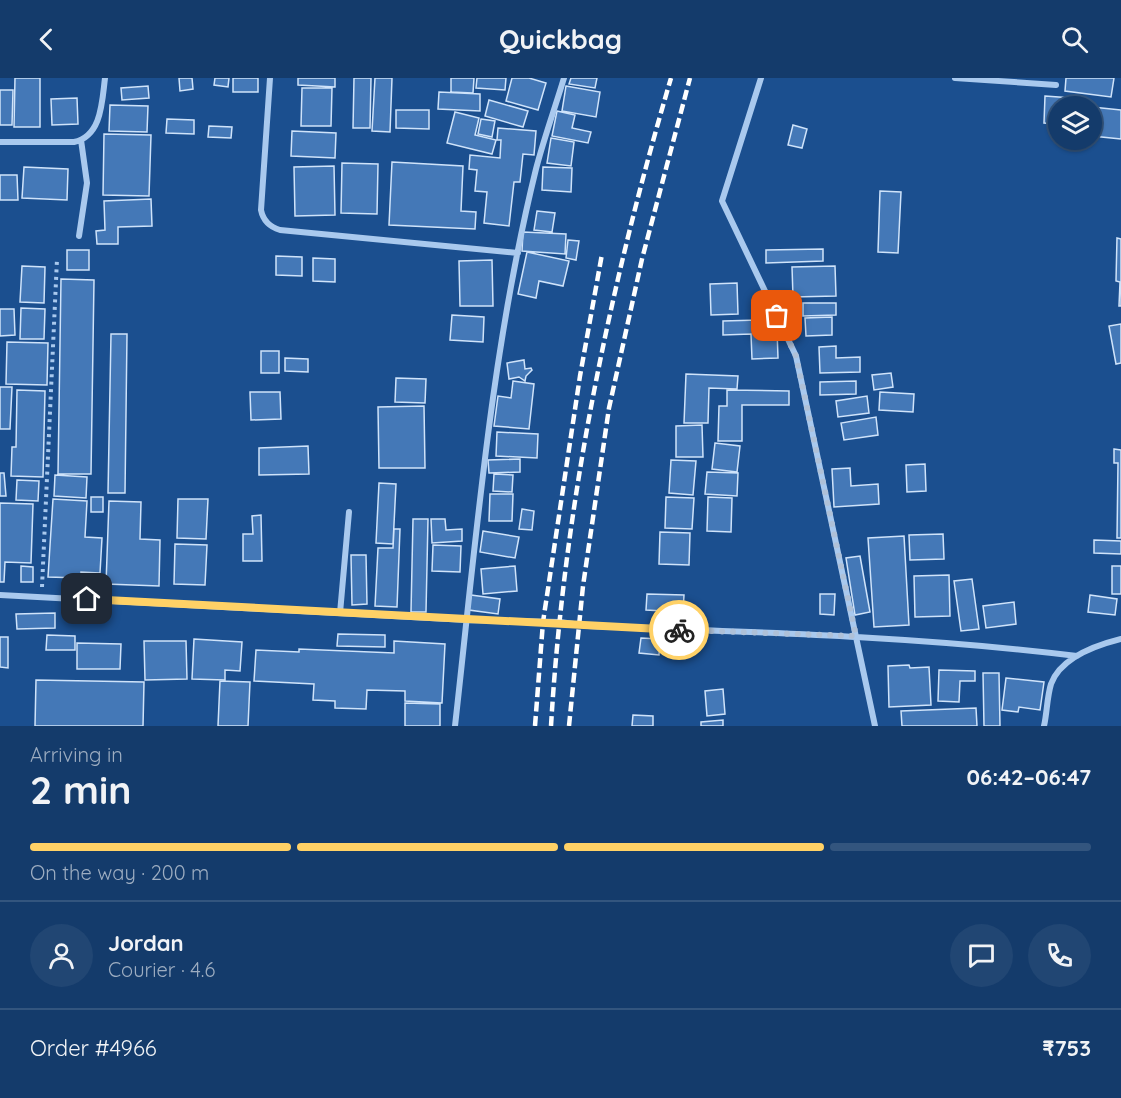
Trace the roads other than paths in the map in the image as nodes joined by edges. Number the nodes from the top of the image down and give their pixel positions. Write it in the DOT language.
graph roads {
  1 [pos="105,78"];
  2 [pos="270,78"];
  3 [pos="564,78"];
  4 [pos="761,78"];
  5 [pos="955,78"];
  6 [pos="1056,85"];
  7 [pos="81,140"];
  8 [pos="0,142"];
  9 [pos="79,236"];
  10 [pos="518,253"];
  11 [pos="349,512"];
  12 [pos="0,595"];
  13 [pos="340,613"];
  14 [pos="467,620"];
  15 [pos="856,636"];
  16 [pos="1121,639"];
  17 [pos="1077,656"];
  18 [pos="455,726"];
  19 [pos="875,726"];
  20 [pos="1044,726"];
  1 -- 7 [label="street"];
  2 -- 10 [label="street"];
  3 -- 10 [label="street"];
  4 -- 15 [label="street"];
  5 -- 6 [label="street"];
  7 -- 8 [label="street"];
  7 -- 9 [label="street"];
  10 -- 14 [label="street"];
  11 -- 13 [label="street"];
  12 -- 13 [label="street"];
  13 -- 14 [label="street"];
  14 -- 15 [label="street"];
  14 -- 18 [label="street"];
  15 -- 17 [label="street"];
  15 -- 19 [label="street"];
  16 -- 17 [label="street"];
  17 -- 20 [label="street"];
}
